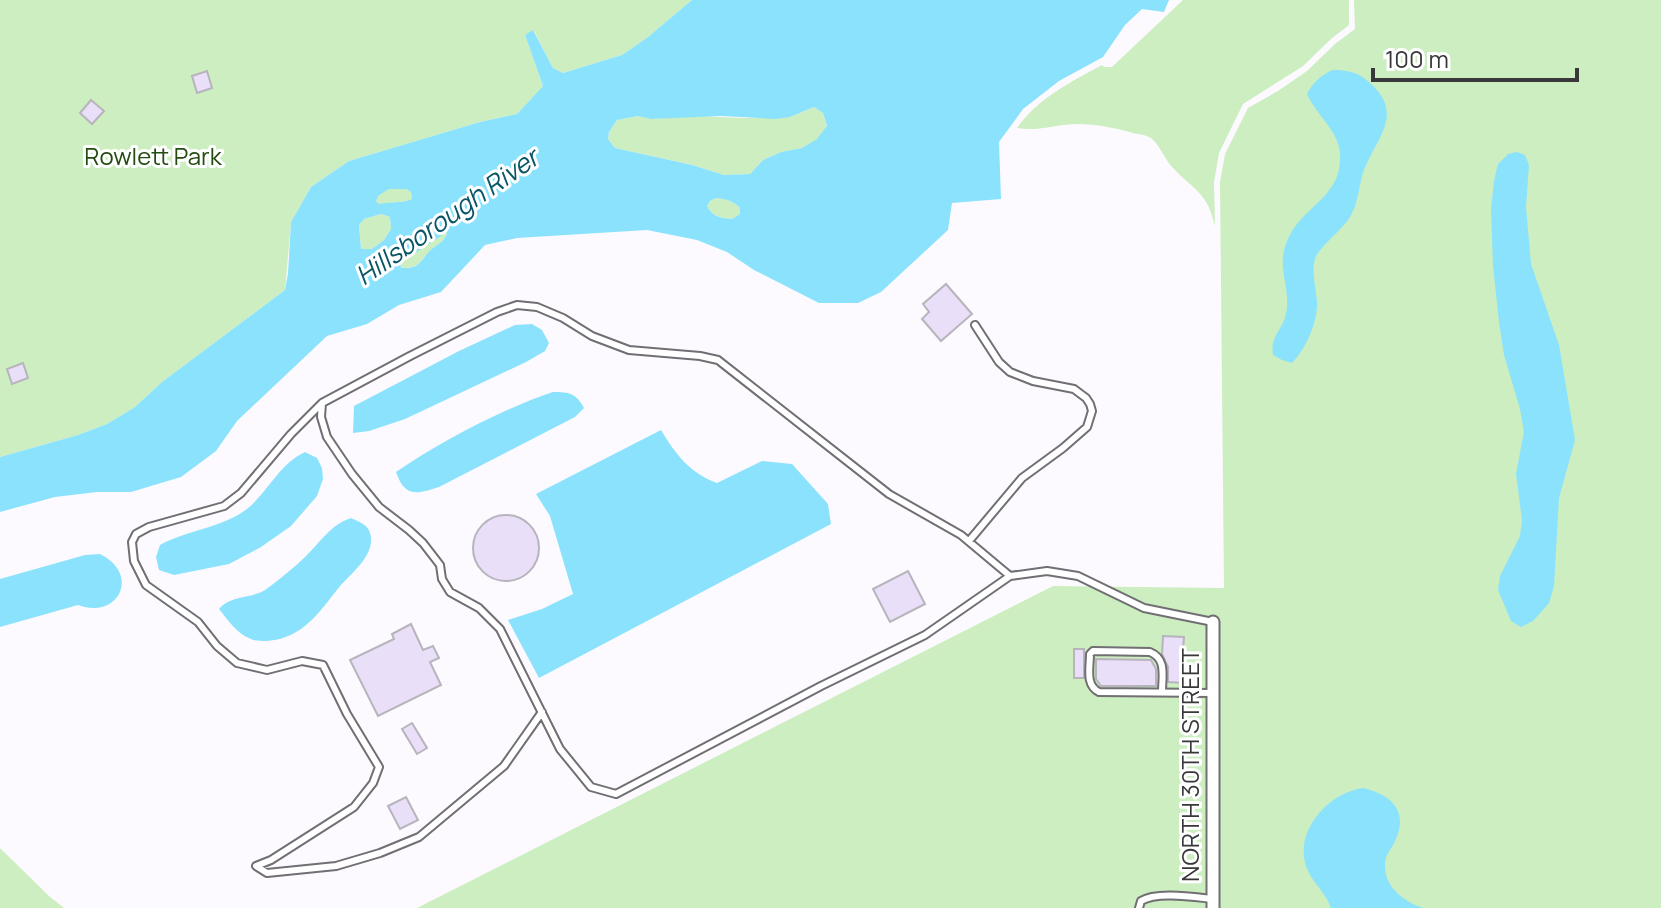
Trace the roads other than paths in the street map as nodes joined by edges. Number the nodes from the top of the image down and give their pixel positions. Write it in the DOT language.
graph roads {
  1 [pos="975,325"];
  2 [pos="322,403"];
  3 [pos="969,541"];
  4 [pos="1010,576"];
  5 [pos="1213,622"];
  6 [pos="1162,692"];
  7 [pos="1213,693"];
  8 [pos="542,712"];
  9 [pos="1181,897"];
  10 [pos="1213,903"];
  11 [pos="1139,908"];
  12 [pos="1181,908"];
  1 -- 3 [label="lane"];
  2 -- 3 [label="lane"];
  2 -- 8 [label="lane"];
  2 -- 8 [label="lane"];
  3 -- 4 [label="lane"];
  4 -- 5 [label="lane"];
  4 -- 8 [label="lane"];
  5 -- 7 [label="street, NORTH 30TH STREET"];
  6 -- 6 [label="lane"];
  6 -- 7 [label="lane"];
  7 -- 10 [label="street, NORTH 30TH STREET"];
  9 -- 10 [label="lane"];
  9 -- 11 [label="lane"];
  9 -- 12 [label="lane"];
}
